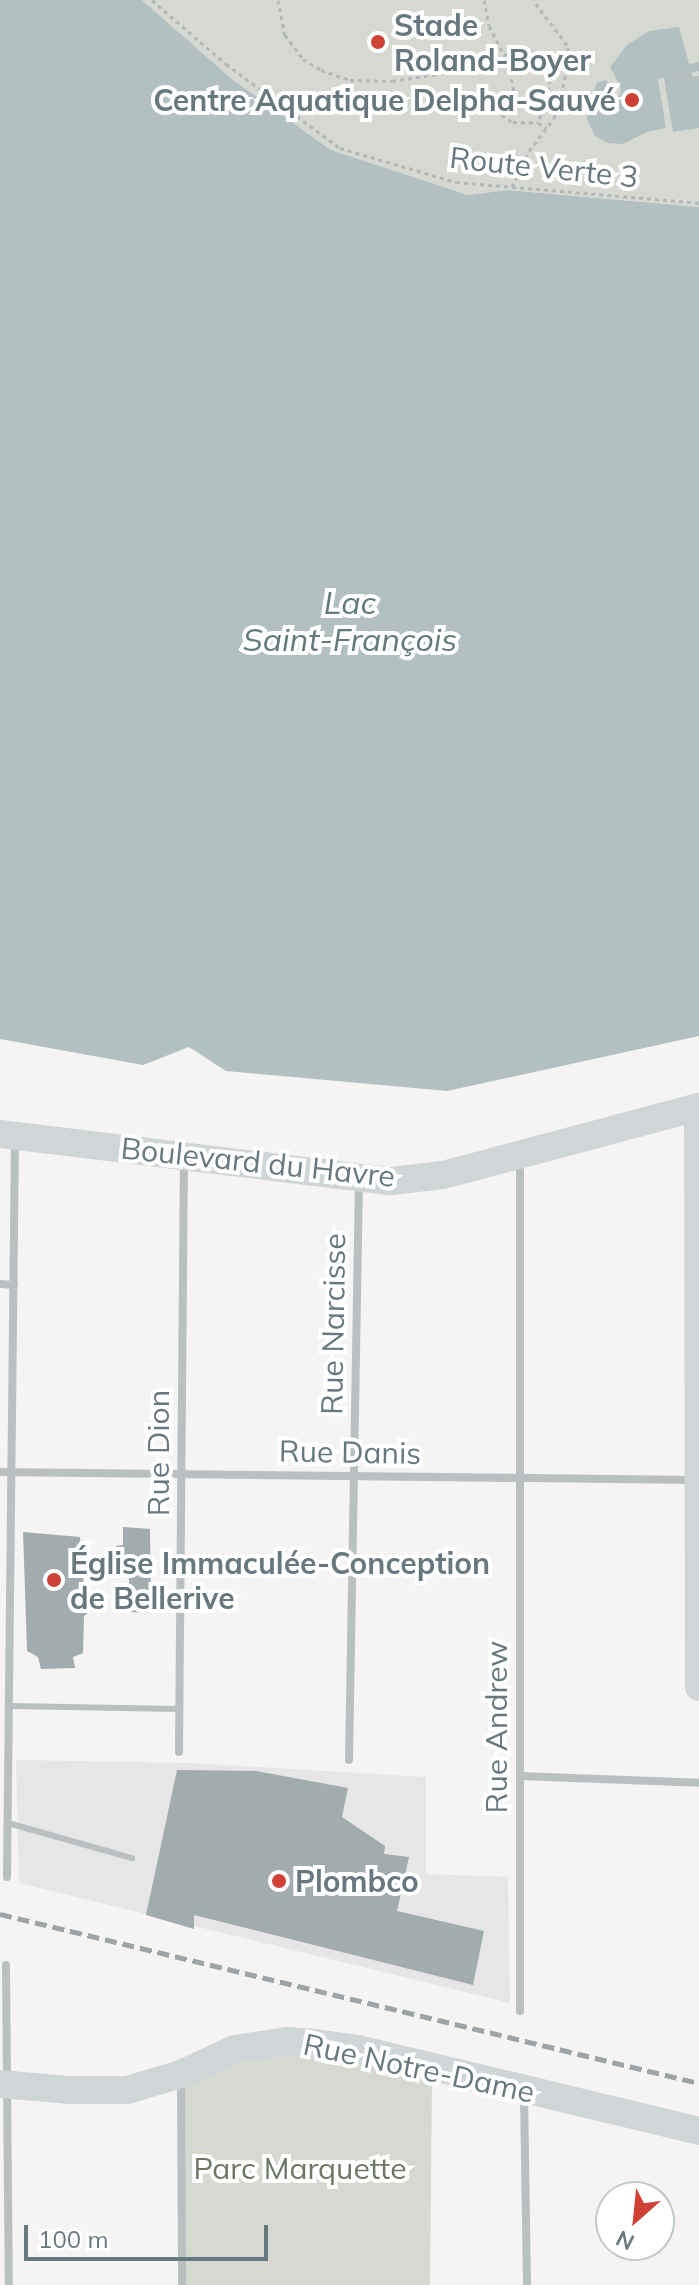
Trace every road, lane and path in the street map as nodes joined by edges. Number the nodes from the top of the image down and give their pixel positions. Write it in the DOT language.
graph roads {
  1 [pos="152,0"];
  2 [pos="278,0"];
  3 [pos="484,0"];
  4 [pos="533,0"];
  5 [pos="504,55"];
  6 [pos="508,63"];
  7 [pos="692,75"];
  8 [pos="665,82"];
  9 [pos="538,123"];
  10 [pos="549,129"];
  11 [pos="512,187"];
  12 [pos="699,203"];
  13 [pos="698,1108"];
  14 [pos="8,1135"];
  15 [pos="184,1155"];
  16 [pos="520,1156"];
  17 [pos="359,1176"];
  18 [pos="0,1284"];
  19 [pos="14,1285"];
  20 [pos="0,1472"];
  21 [pos="12,1472"];
  22 [pos="182,1473"];
  23 [pos="354,1476"];
  24 [pos="520,1478"];
  25 [pos="699,1480"];
  26 [pos="5,1660"];
  27 [pos="699,1687"];
  28 [pos="9,1706"];
  29 [pos="179,1709"];
  30 [pos="179,1752"];
  31 [pos="349,1760"];
  32 [pos="520,1776"];
  33 [pos="699,1783"];
  34 [pos="8,1823"];
  35 [pos="132,1858"];
  36 [pos="7,1877"];
  37 [pos="6,1965"];
  38 [pos="520,2011"];
  39 [pos="181,2074"];
  40 [pos="3,2084"];
  41 [pos="524,2089"];
  42 [pos="699,2131"];
  43 [pos="9,2285"];
  44 [pos="182,2285"];
  45 [pos="527,2285"];
  1 -- 11 [label="path, Route Verte 3"];
  2 -- 6 [label="path"];
  3 -- 5 [label="path"];
  4 -- 10 [label="path"];
  5 -- 6 [label="path"];
  5 -- 9 [label="path"];
  6 -- 9 [label="path"];
  7 -- 8 [label="path"];
  9 -- 10 [label="path"];
  10 -- 11 [label="path"];
  11 -- 12 [label="path, Route Verte 3"];
  13 -- 16 [label="street, Boulevard du Havre"];
  13 -- 25 [label="street"];
  14 -- 15 [label="street, Boulevard du Havre"];
  14 -- 19 [label="street"];
  15 -- 17 [label="street, Boulevard du Havre"];
  15 -- 22 [label="street, Rue Dion"];
  16 -- 17 [label="street, Boulevard du Havre"];
  16 -- 24 [label="street, Rue Andrew"];
  17 -- 23 [label="street, Rue Narcisse"];
  18 -- 19 [label="street"];
  19 -- 21 [label="street"];
  20 -- 21 [label="street, Rue Danis"];
  21 -- 22 [label="street, Rue Danis"];
  21 -- 26 [label="street"];
  22 -- 23 [label="street, Rue Danis"];
  22 -- 29 [label="street, Rue Dion"];
  23 -- 24 [label="street, Rue Danis"];
  23 -- 31 [label="street, Rue Narcisse"];
  24 -- 25 [label="street, Rue Danis"];
  24 -- 32 [label="street, Rue Andrew"];
  25 -- 27 [label="street"];
  26 -- 28 [label="street"];
  28 -- 29 [label="lane"];
  28 -- 34 [label="street"];
  29 -- 30 [label="street, Rue Dion"];
  32 -- 33 [label="street"];
  32 -- 38 [label="street, Rue Andrew"];
  34 -- 35 [label="lane"];
  34 -- 36 [label="street"];
  37 -- 40 [label="street"];
  39 -- 40 [label="street, Rue Notre-Dame"];
  39 -- 41 [label="street, Rue Notre-Dame"];
  39 -- 44 [label="street"];
  40 -- 43 [label="street"];
  41 -- 42 [label="street, Rue Notre-Dame"];
  41 -- 45 [label="street"];
}
